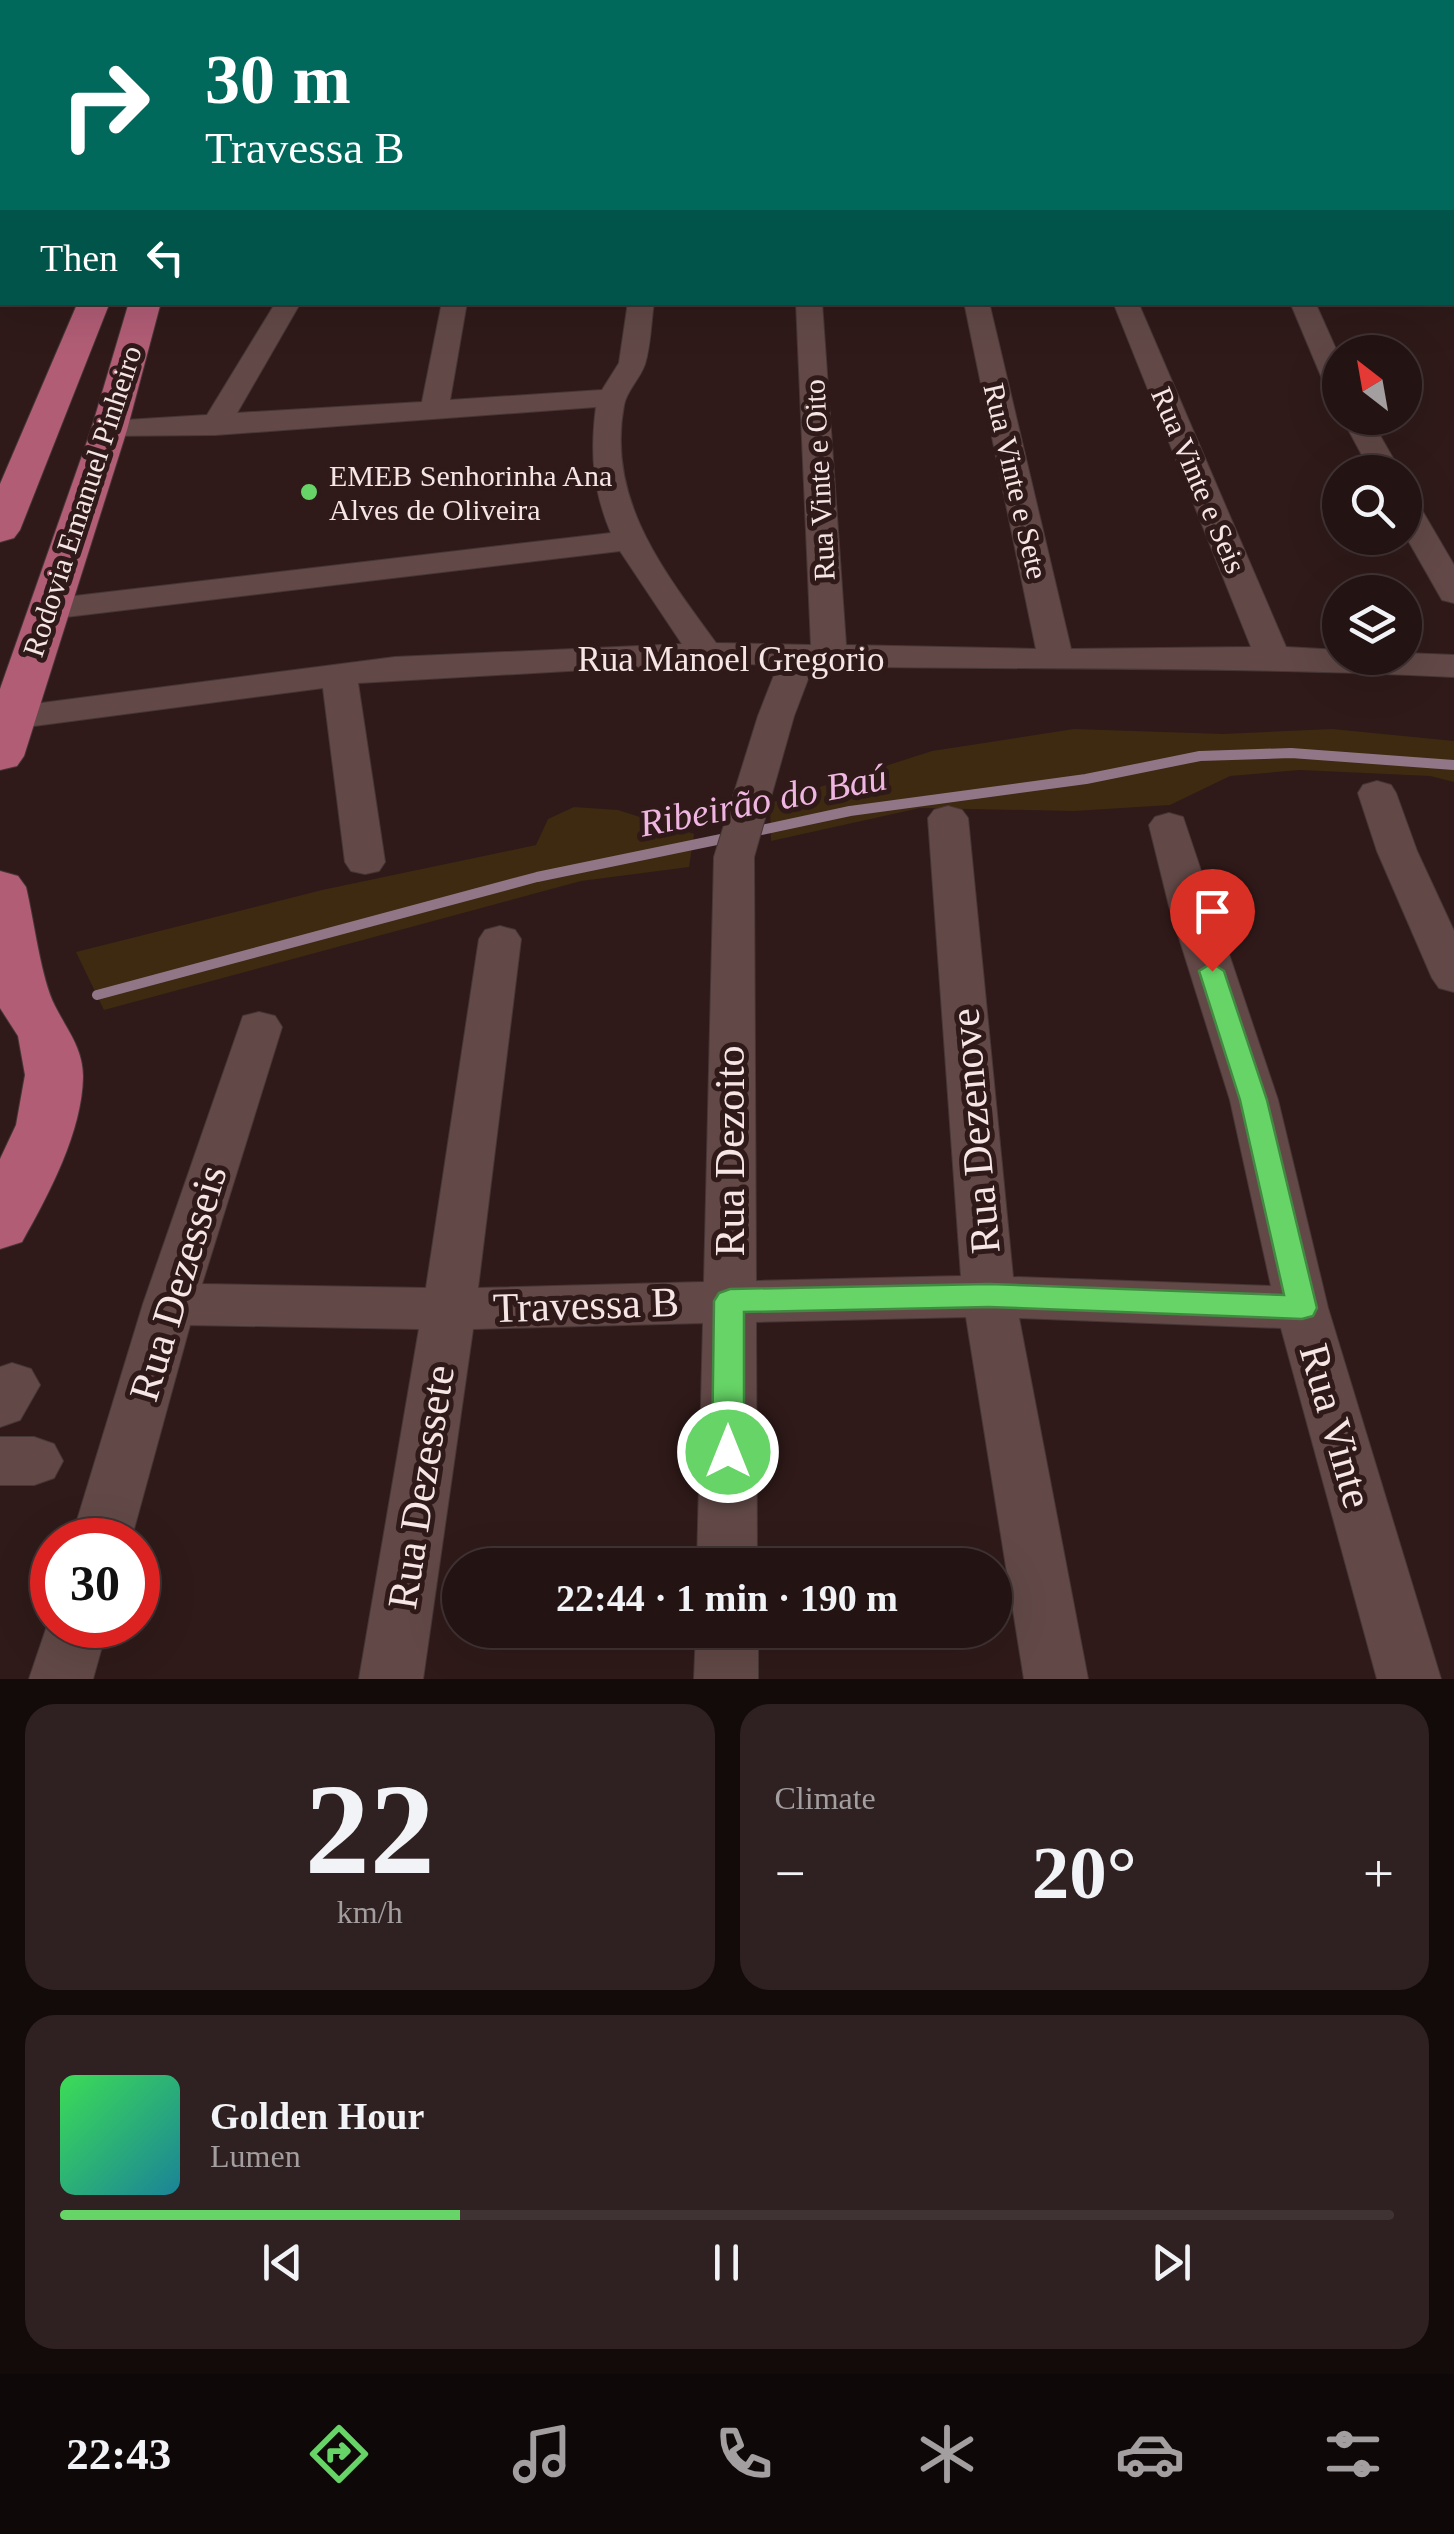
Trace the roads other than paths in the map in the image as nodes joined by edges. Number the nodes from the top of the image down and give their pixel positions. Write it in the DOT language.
graph roads {
  1 [pos="93,305"];
  2 [pos="144,305"];
  3 [pos="287,305"];
  4 [pos="454,305"];
  5 [pos="640,305"];
  6 [pos="809,305"];
  7 [pos="977,305"];
  8 [pos="1127,305"];
  9 [pos="1303,305"];
  10 [pos="1322,347"];
  11 [pos="610,398"];
  12 [pos="434,410"];
  13 [pos="214,426"];
  14 [pos="109,430"];
  15 [pos="0,530"];
  16 [pos="1422,537"];
  17 [pos="627,541"];
  18 [pos="1454,594"];
  19 [pos="49,609"];
  20 [pos="706,653"];
  21 [pos="814,657"];
  22 [pos="1273,657"];
  23 [pos="1056,660"];
  24 [pos="1454,666"];
  25 [pos="339,676"];
  26 [pos="11,718"];
  27 [pos="0,756"];
  28 [pos="1377,792"];
  29 [pos="948,818"];
  30 [pos="1168,825"];
  31 [pos="365,862"];
  32 [pos="0,887"];
  33 [pos="500,939"];
  34 [pos="1454,978"];
  35 [pos="13,1004"];
  36 [pos="258,1027"];
  37 [pos="0,1225"];
  38 [pos="989,1296"];
  39 [pos="730,1301"];
  40 [pos="169,1304"];
  41 [pos="1302,1308"];
  42 [pos="450,1309"];
  43 [pos="107,1518"];
  44 [pos="727,1548"];
  45 [pos="70,1648"];
  46 [pos="726,1648"];
  47 [pos="61,1679"];
  48 [pos="391,1679"];
  49 [pos="726,1679"];
  50 [pos="1056,1679"];
  51 [pos="1409,1679"];
  1 -- 15 [label="main road, Rodovia Emanuel Pinheiro"];
  2 -- 14 [label="main road, Rodovia Emanuel Pinheiro"];
  3 -- 13 [label="street"];
  4 -- 12 [label="street"];
  5 -- 11 [label="street"];
  6 -- 21 [label="street, Rua Vinte e Oito"];
  7 -- 23 [label="street, Rua Vinte e Sete"];
  8 -- 22 [label="street, Rua Vinte e Seis"];
  9 -- 10 [label="street"];
  11 -- 12 [label="street"];
  11 -- 17 [label="street"];
  12 -- 13 [label="street"];
  13 -- 14 [label="street"];
  14 -- 19 [label="main road, Rodovia Emanuel Pinheiro"];
  16 -- 18 [label="street"];
  17 -- 19 [label="street"];
  17 -- 20 [label="street"];
  19 -- 26 [label="main road, Rodovia Emanuel Pinheiro"];
  20 -- 21 [label="street, Rua Manoel Gregorio"];
  20 -- 25 [label="street, Rua Manoel Gregorio"];
  21 -- 23 [label="street, Rua Manoel Gregorio"];
  21 -- 39 [label="street, Rua Dezoito"];
  22 -- 23 [label="street, Rua Manoel Gregorio"];
  22 -- 24 [label="street, Rua Manoel Gregorio"];
  25 -- 26 [label="street, Rua Manoel Gregorio"];
  25 -- 31 [label="street"];
  26 -- 27 [label="main road, Rodovia Emanuel Pinheiro"];
  28 -- 34 [label="street"];
  29 -- 38 [label="street, Rua Dezenove"];
  30 -- 41 [label="street, Rua Vinte"];
  32 -- 35 [label="main road"];
  33 -- 42 [label="street, Rua Dezessete"];
  35 -- 37 [label="main road"];
  36 -- 40 [label="street, Rua Dezesseis"];
  38 -- 39 [label="street, Travessa B"];
  38 -- 41 [label="street, Travessa B"];
  38 -- 50 [label="street, Rua Dezenove"];
  39 -- 42 [label="street, Travessa B"];
  39 -- 44 [label="street, Rua Dezoito"];
  40 -- 42 [label="street, Travessa B"];
  40 -- 43 [label="street, Rua Dezesseis"];
  41 -- 51 [label="street, Rua Vinte"];
  42 -- 48 [label="street, Rua Dezessete"];
  45 -- 47 [label="street"];
  46 -- 49 [label="street"];
}
